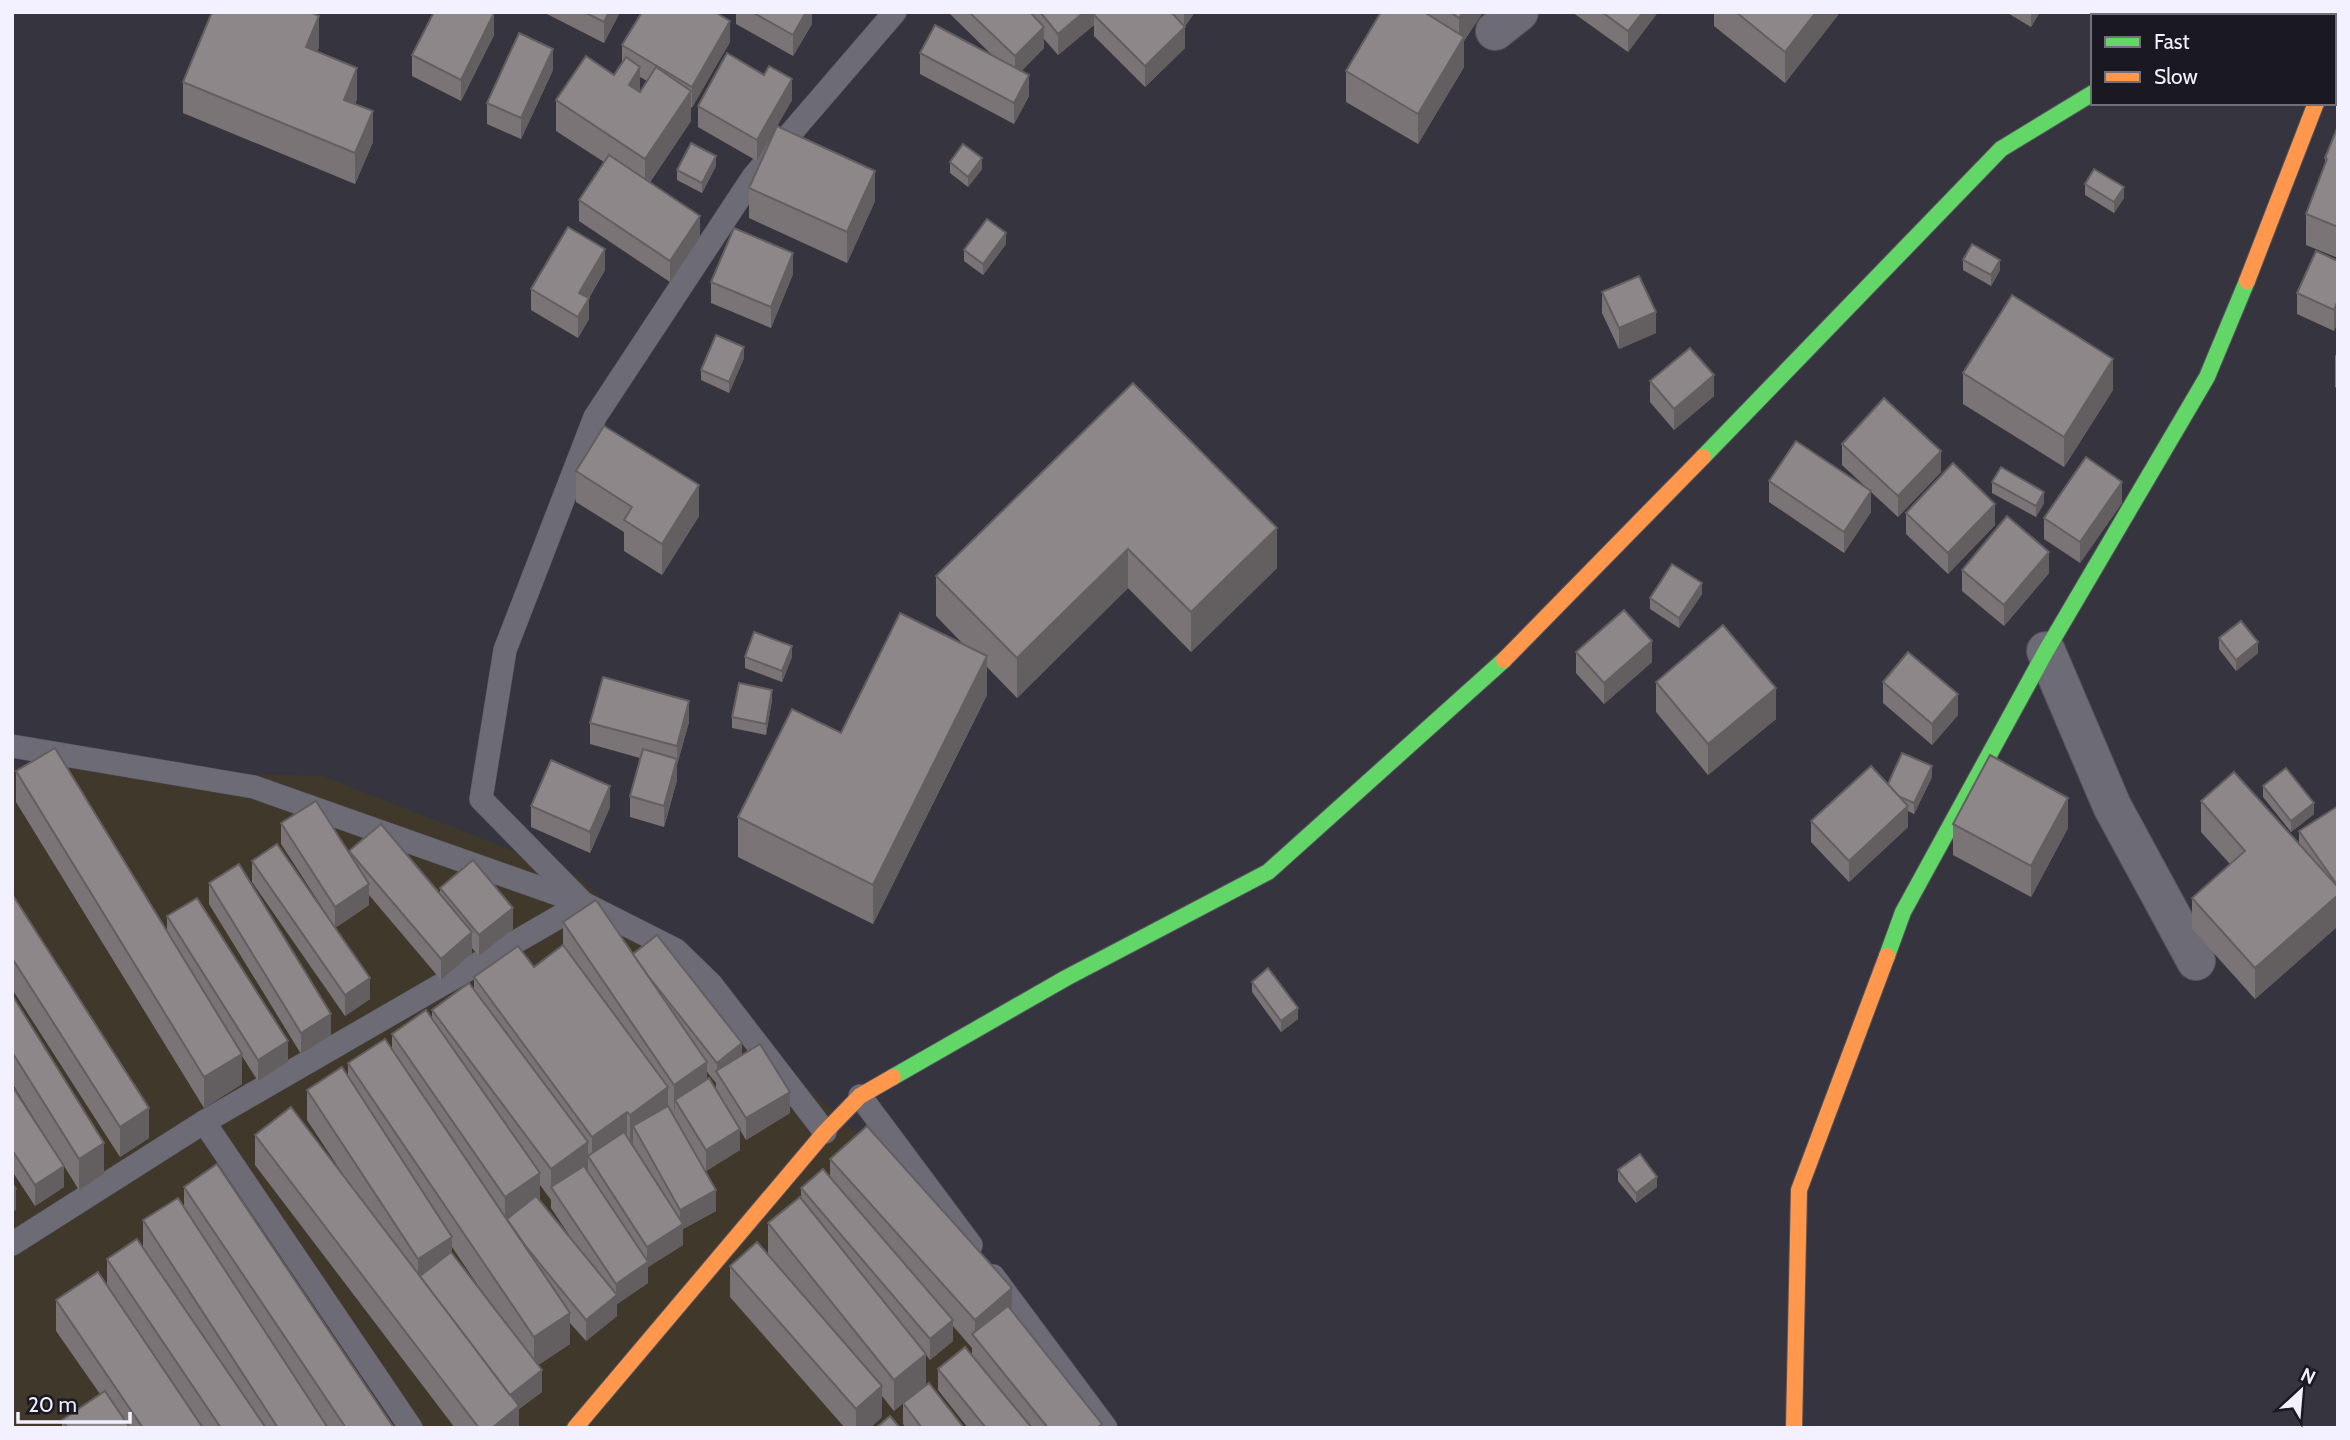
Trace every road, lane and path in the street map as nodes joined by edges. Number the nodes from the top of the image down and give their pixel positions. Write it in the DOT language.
graph roads {
  1 [pos="895,12"];
  2 [pos="2091,94"];
  3 [pos="2315,105"];
  4 [pos="2046,651"];
  5 [pos="12,746"];
  6 [pos="583,903"];
  7 [pos="2196,961"];
  8 [pos="860,1096"];
  9 [pos="204,1122"];
  10 [pos="825,1132"];
  11 [pos="12,1244"];
  12 [pos="411,1428"];
  13 [pos="575,1428"];
  14 [pos="1106,1428"];
  15 [pos="1794,1428"];
  1 -- 6 [label="lane"];
  2 -- 8 [label="street"];
  3 -- 4 [label="street"];
  4 -- 7 [label="street"];
  4 -- 15 [label="street"];
  5 -- 6 [label="lane"];
  6 -- 9 [label="lane"];
  6 -- 10 [label="lane"];
  8 -- 10 [label="street"];
  8 -- 14 [label="lane"];
  9 -- 11 [label="lane"];
  9 -- 12 [label="lane"];
  10 -- 13 [label="street"];
}
